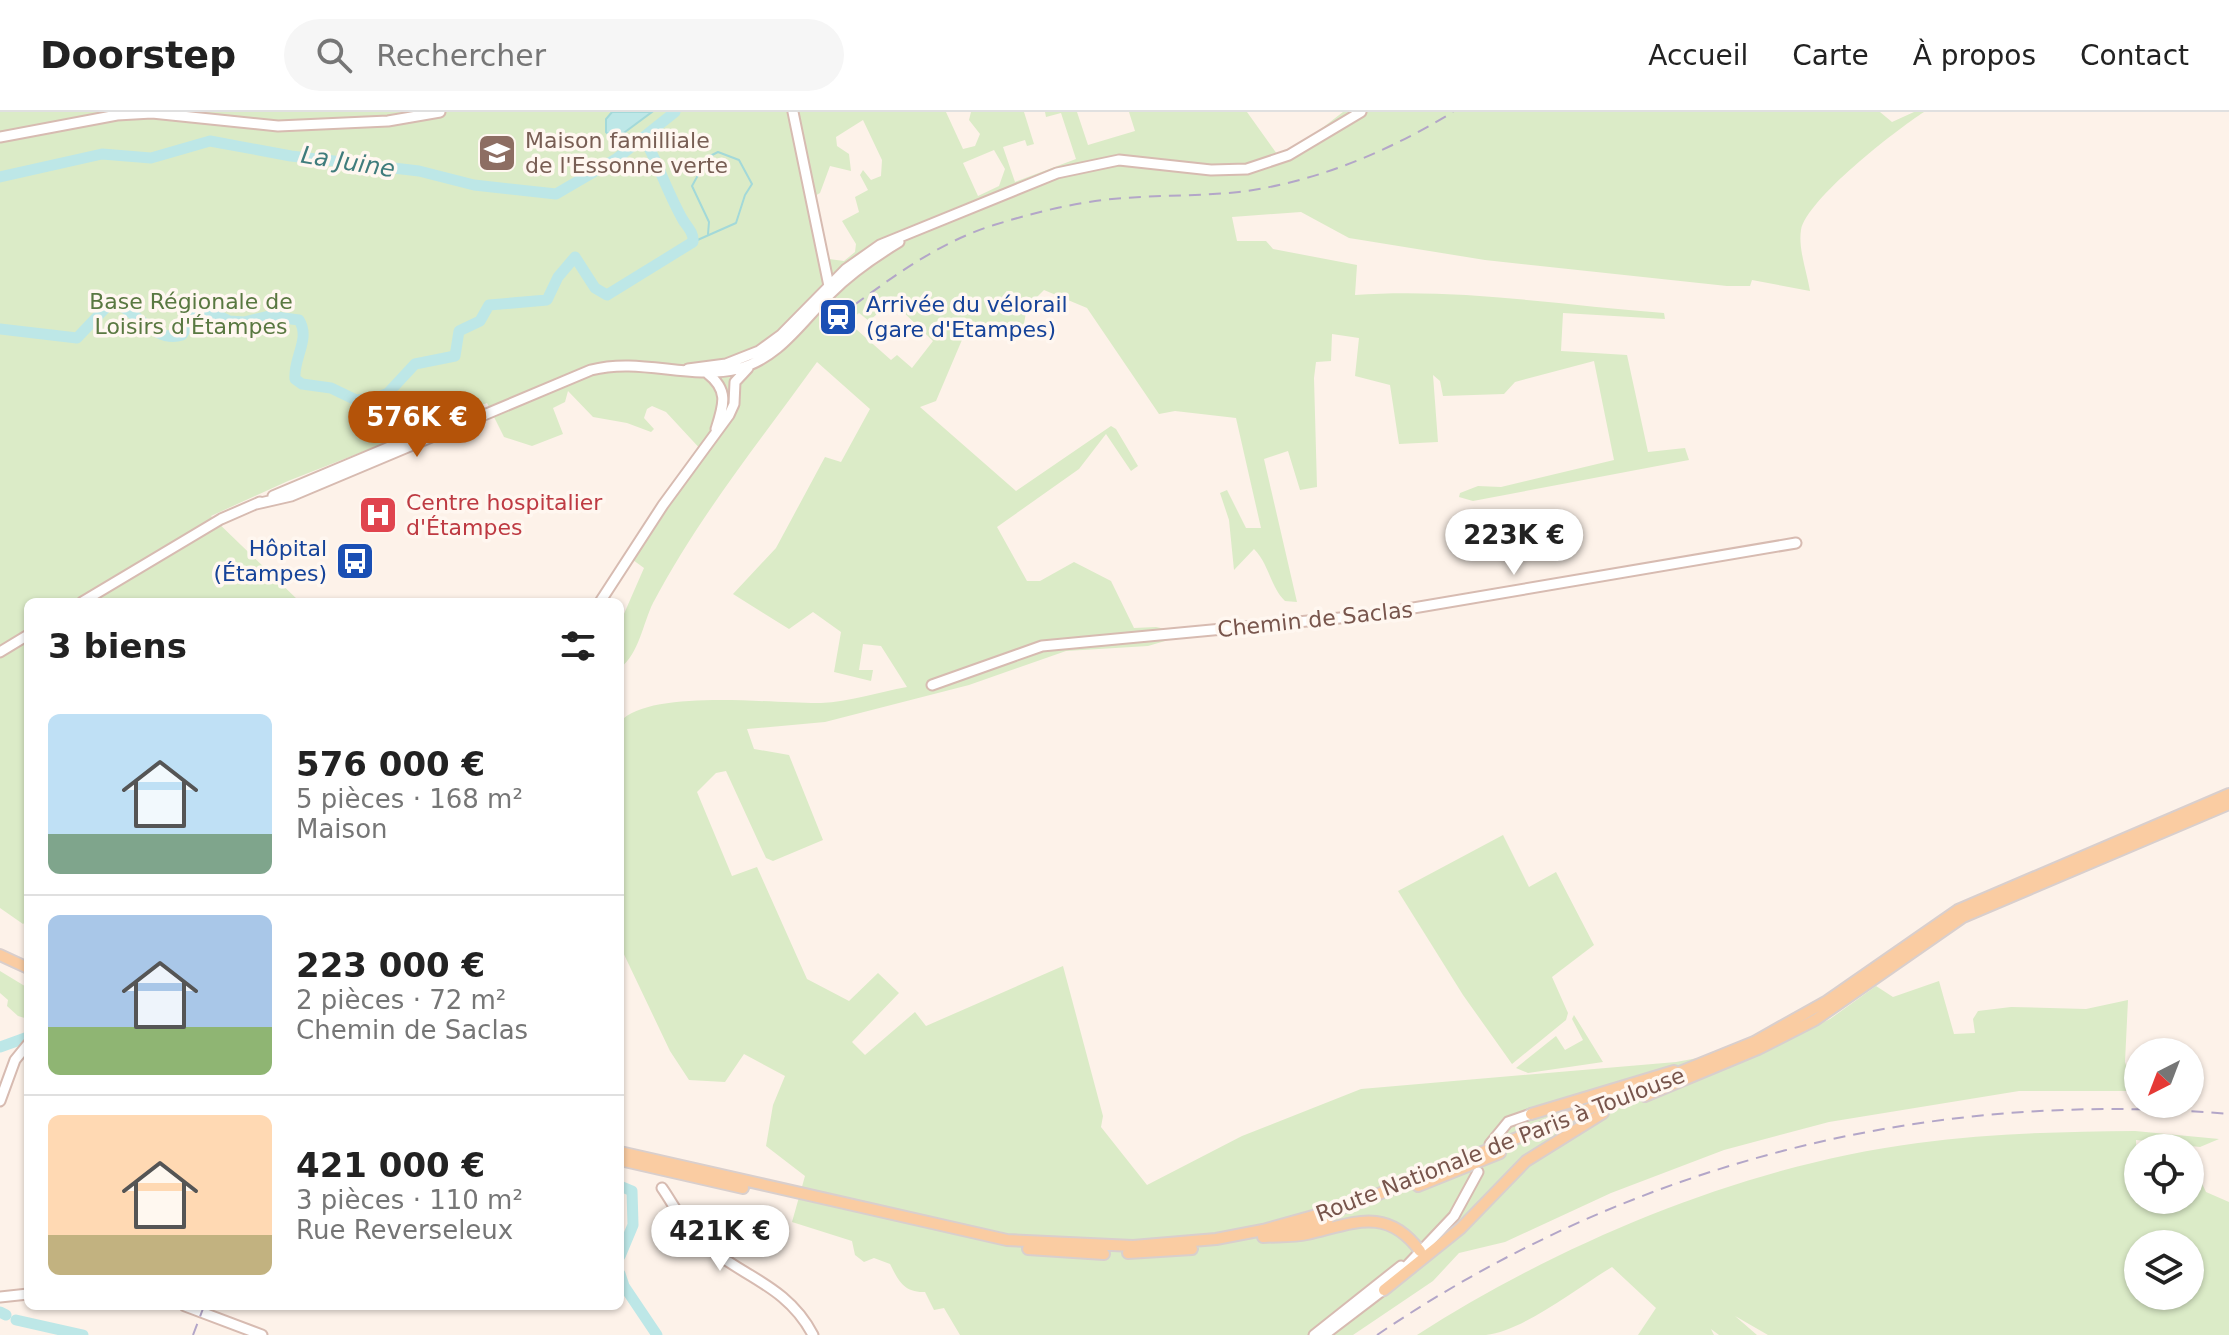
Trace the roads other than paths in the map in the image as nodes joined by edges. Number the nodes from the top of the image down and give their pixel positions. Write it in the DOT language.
graph roads {
  1 [pos="440,112"];
  2 [pos="793,112"];
  3 [pos="1361,112"];
  4 [pos="0,137"];
  5 [pos="829,289"];
  6 [pos="753,364"];
  7 [pos="720,368"];
  8 [pos="688,369"];
  9 [pos="707,373"];
  10 [pos="718,382"];
  11 [pos="735,382"];
  12 [pos="714,433"];
  13 [pos="1796,543"];
  14 [pos="89,598"];
  15 [pos="603,598"];
  16 [pos="24,637"];
  17 [pos="0,652"];
  18 [pos="932,685"];
  19 [pos="2229,794"];
  20 [pos="2229,804"];
  21 [pos="0,955"];
  22 [pos="0,962"];
  23 [pos="24,966"];
  24 [pos="24,974"];
  25 [pos="24,1049"];
  26 [pos="1696,1068"];
  27 [pos="0,1101"];
  28 [pos="1603,1113"];
  29 [pos="1531,1114"];
  30 [pos="1490,1144"];
  31 [pos="624,1153"];
  32 [pos="624,1161"];
  33 [pos="1478,1172"];
  34 [pos="662,1188"];
  35 [pos="1263,1237"];
  36 [pos="1420,1251"];
  37 [pos="1384,1290"];
  38 [pos="24,1294"];
  39 [pos="0,1297"];
  40 [pos="196,1310"];
  41 [pos="262,1335"];
  42 [pos="813,1335"];
  43 [pos="1314,1335"];
  44 [pos="1324,1335"];
  1 -- 4 [label="street"];
  2 -- 5 [label="street"];
  3 -- 5 [label="street"];
  5 -- 6 [label="street"];
  5 -- 7 [label="street"];
  6 -- 7 [label="street"];
  6 -- 11 [label="street"];
  7 -- 8 [label="street"];
  7 -- 9 [label="street"];
  7 -- 10 [label="street"];
  7 -- 11 [label="street"];
  8 -- 9 [label="street"];
  8 -- 14 [label="street"];
  9 -- 10 [label="street"];
  10 -- 12 [label="street"];
  11 -- 12 [label="street"];
  12 -- 15 [label="street"];
  13 -- 18 [label="street, Chemin de Saclas"];
  16 -- 17 [label="street"];
  19 -- 26 [label="main road, Route Nationale de Paris à Toulouse"];
  20 -- 28 [label="main road, Route Nationale de Paris à Toulouse"];
  21 -- 23 [label="main road"];
  22 -- 24 [label="main road"];
  25 -- 27 [label="street"];
  26 -- 29 [label="main road"];
  26 -- 31 [label="main road, Route Nationale de Paris à Toulouse"];
  28 -- 35 [label="main road, Route Nationale de Paris à Toulouse"];
  28 -- 37 [label="main road"];
  29 -- 30 [label="street"];
  32 -- 35 [label="main road, Route Nationale de Paris à Toulouse"];
  33 -- 36 [label="street"];
  34 -- 42 [label="street"];
  35 -- 36 [label="main road"];
  36 -- 37 [label="street"];
  36 -- 43 [label="street"];
  37 -- 44 [label="street"];
  38 -- 39 [label="street"];
  40 -- 41 [label="street"];
}
